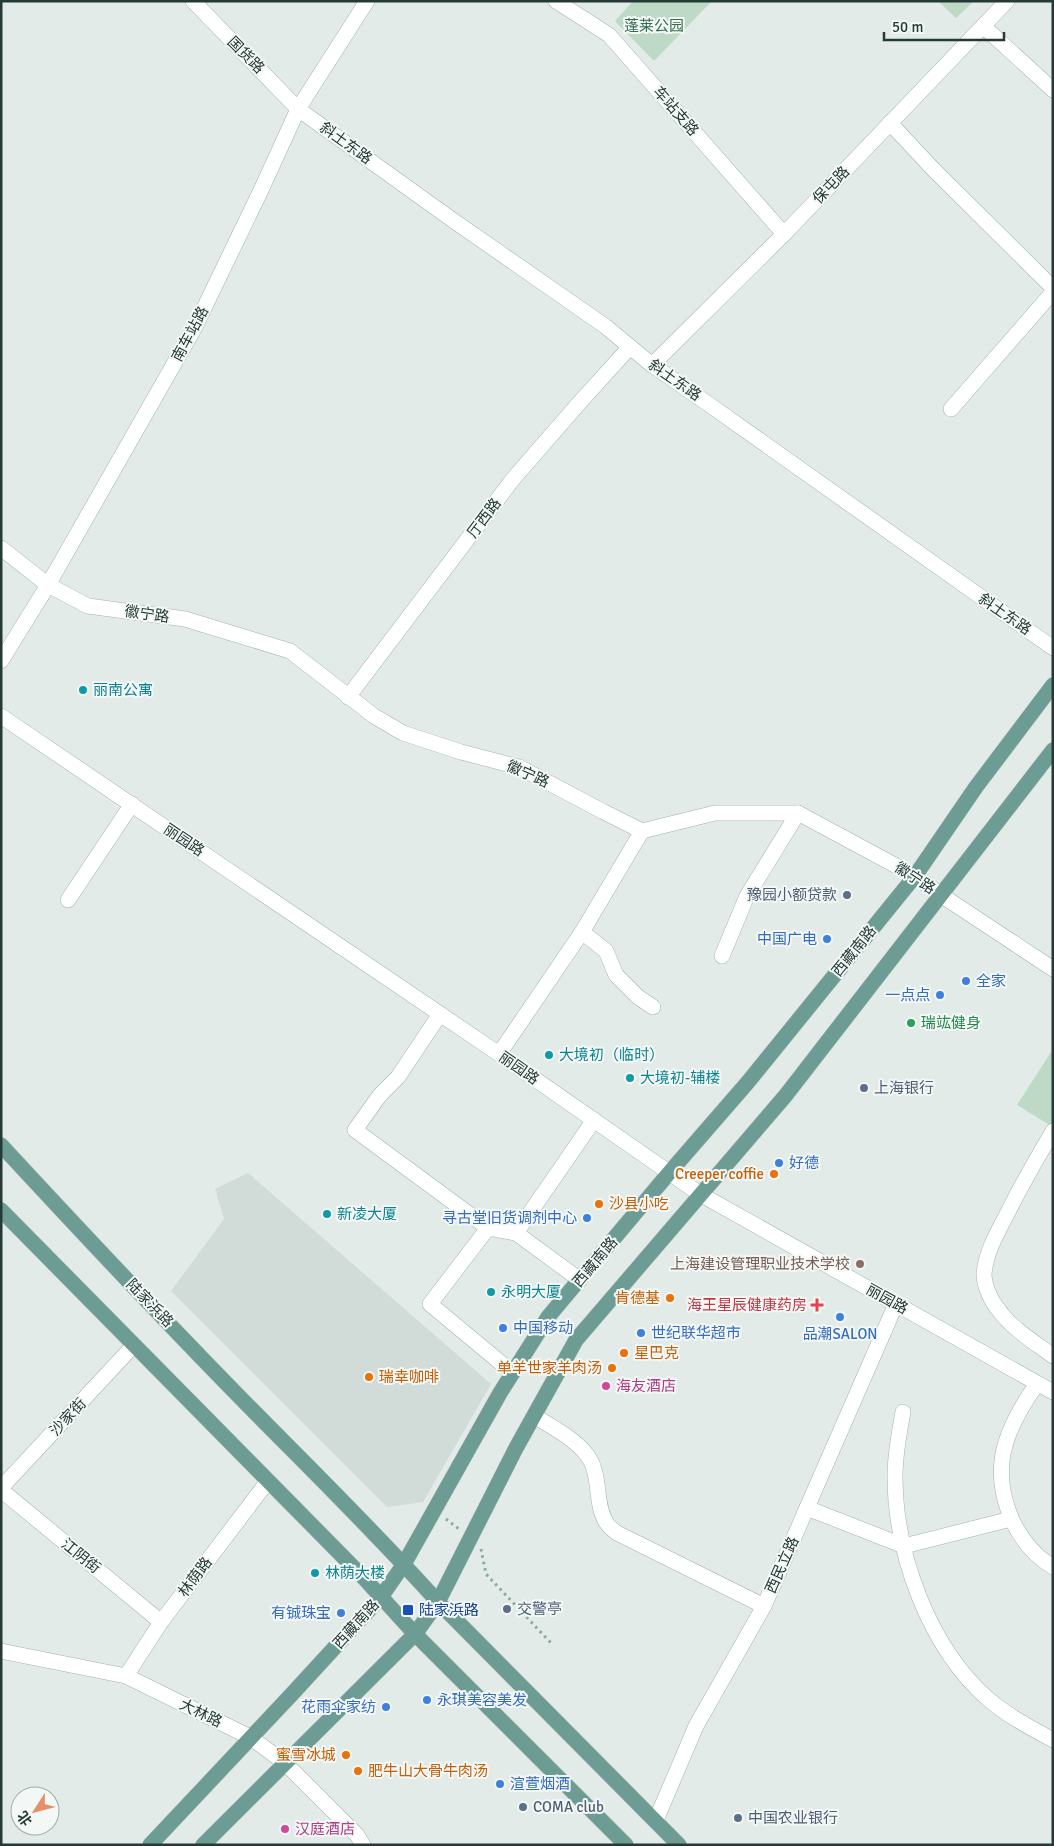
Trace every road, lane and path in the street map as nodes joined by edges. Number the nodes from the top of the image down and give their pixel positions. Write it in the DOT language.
graph roads {
  1 [pos="193,1"];
  2 [pos="366,1"];
  3 [pos="556,1"];
  4 [pos="1007,1"];
  5 [pos="983,26"];
  6 [pos="1053,90"];
  7 [pos="298,109"];
  8 [pos="890,123"];
  9 [pos="784,234"];
  10 [pos="1053,290"];
  11 [pos="630,347"];
  12 [pos="652,366"];
  13 [pos="950,410"];
  14 [pos="1,548"];
  15 [pos="48,585"];
  16 [pos="1053,648"];
  17 [pos="1,660"];
  18 [pos="1053,685"];
  19 [pos="348,697"];
  20 [pos="1,716"];
  21 [pos="1053,750"];
  22 [pos="132,804"];
  23 [pos="798,813"];
  24 [pos="642,831"];
  25 [pos="915,876"];
  26 [pos="941,895"];
  27 [pos="68,900"];
  28 [pos="582,932"];
  29 [pos="722,956"];
  30 [pos="1053,969"];
  31 [pos="653,1007"];
  32 [pos="440,1014"];
  33 [pos="499,1054"];
  34 [pos="594,1120"];
  35 [pos="1053,1131"];
  36 [pos="1,1145"];
  37 [pos="668,1173"];
  38 [pos="700,1194"];
  39 [pos="1,1210"];
  40 [pos="488,1228"];
  41 [pos="516,1233"];
  42 [pos="580,1280"];
  43 [pos="896,1304"];
  44 [pos="134,1345"];
  45 [pos="1053,1356"];
  46 [pos="513,1373"];
  47 [pos="1037,1384"];
  48 [pos="1053,1392"];
  49 [pos="903,1412"];
  50 [pos="534,1416"];
  51 [pos="268,1481"];
  52 [pos="1,1489"];
  53 [pos="807,1508"];
  54 [pos="434,1510"];
  55 [pos="1011,1519"];
  56 [pos="470,1538"];
  57 [pos="904,1546"];
  58 [pos="404,1564"];
  59 [pos="1053,1567"];
  60 [pos="381,1596"];
  61 [pos="438,1602"];
  62 [pos="764,1606"];
  63 [pos="161,1622"];
  64 [pos="415,1634"];
  65 [pos="551,1643"];
  66 [pos="1,1651"];
  67 [pos="126,1676"];
  68 [pos="250,1737"];
  69 [pos="1053,1740"];
  70 [pos="285,1763"];
  71 [pos="656,1820"];
  72 [pos="150,1845"];
  73 [pos="203,1845"];
  74 [pos="362,1845"];
  75 [pos="626,1845"];
  76 [pos="679,1845"];
  1 -- 7 [label="street, 国货路"];
  2 -- 7 [label="street, 南车站路"];
  3 -- 9 [label="street, 车站支路"];
  4 -- 5 [label="street, 保屯路"];
  5 -- 6 [label="street"];
  5 -- 8 [label="street, 保屯路"];
  7 -- 11 [label="street, 斜土东路"];
  7 -- 15 [label="street, 南车站路"];
  8 -- 9 [label="street, 保屯路"];
  8 -- 10 [label="street"];
  9 -- 12 [label="street, 保屯路"];
  10 -- 13 [label="street"];
  11 -- 12 [label="street, 斜土东路"];
  11 -- 19 [label="street, 厅西路"];
  12 -- 16 [label="street, 斜土东路"];
  14 -- 15 [label="street, 徽宁路"];
  15 -- 17 [label="street, 南车站路"];
  15 -- 19 [label="street, 徽宁路"];
  18 -- 25 [label="main road, 西藏南路"];
  19 -- 24 [label="street, 徽宁路"];
  20 -- 22 [label="street, 丽园路"];
  21 -- 26 [label="main road"];
  22 -- 27 [label="street"];
  22 -- 32 [label="street, 丽园路"];
  23 -- 24 [label="street, 徽宁路"];
  23 -- 25 [label="street, 徽宁路"];
  23 -- 29 [label="street"];
  24 -- 28 [label="street"];
  25 -- 26 [label="street, 徽宁路"];
  25 -- 37 [label="main road, 西藏南路"];
  26 -- 30 [label="street, 徽宁路"];
  26 -- 38 [label="main road"];
  28 -- 31 [label="street"];
  28 -- 33 [label="street"];
  32 -- 33 [label="street, 丽园路"];
  32 -- 40 [label="street"];
  33 -- 34 [label="street, 丽园路"];
  34 -- 37 [label="street, 丽园路"];
  34 -- 41 [label="street"];
  35 -- 45 [label="street"];
  36 -- 58 [label="main road, 陆家浜路"];
  37 -- 38 [label="street, 丽园路"];
  37 -- 42 [label="main road, 西藏南路"];
  38 -- 43 [label="street, 丽园路"];
  38 -- 50 [label="main road"];
  39 -- 44 [label="main road"];
  40 -- 41 [label="street"];
  40 -- 46 [label="street"];
  41 -- 42 [label="street"];
  42 -- 46 [label="main road, 西藏南路"];
  43 -- 47 [label="street, 丽园路"];
  43 -- 53 [label="street, 西民立路"];
  44 -- 51 [label="main road"];
  44 -- 52 [label="street, 沙家街"];
  46 -- 54 [label="main road, 西藏南路"];
  47 -- 48 [label="street, 丽园路"];
  47 -- 55 [label="street"];
  49 -- 57 [label="street"];
  50 -- 56 [label="main road"];
  50 -- 62 [label="street"];
  51 -- 60 [label="main road"];
  51 -- 63 [label="street, 林荫路"];
  52 -- 63 [label="street, 江阴街"];
  53 -- 57 [label="street"];
  53 -- 62 [label="street, 西民立路"];
  54 -- 56 [label="path"];
  54 -- 58 [label="main road, 西藏南路"];
  55 -- 57 [label="street"];
  55 -- 59 [label="street"];
  56 -- 61 [label="main road"];
  56 -- 65 [label="path"];
  57 -- 69 [label="street"];
  58 -- 60 [label="main road, 西藏南路"];
  58 -- 61 [label="main road, 陆家浜路"];
  60 -- 64 [label="main road"];
  60 -- 68 [label="main road, 西藏南路"];
  61 -- 64 [label="main road"];
  61 -- 71 [label="main road, 陆家浜路"];
  62 -- 71 [label="street, 西民立路"];
  63 -- 67 [label="street, 林荫路"];
  64 -- 70 [label="main road"];
  64 -- 75 [label="main road"];
  66 -- 67 [label="street, 大林路"];
  67 -- 68 [label="street, 大林路"];
  68 -- 70 [label="street, 大林路"];
  68 -- 72 [label="main road, 西藏南路"];
  70 -- 73 [label="main road"];
  70 -- 74 [label="street, 大林路"];
  71 -- 76 [label="main road, 陆家浜路"];
}
